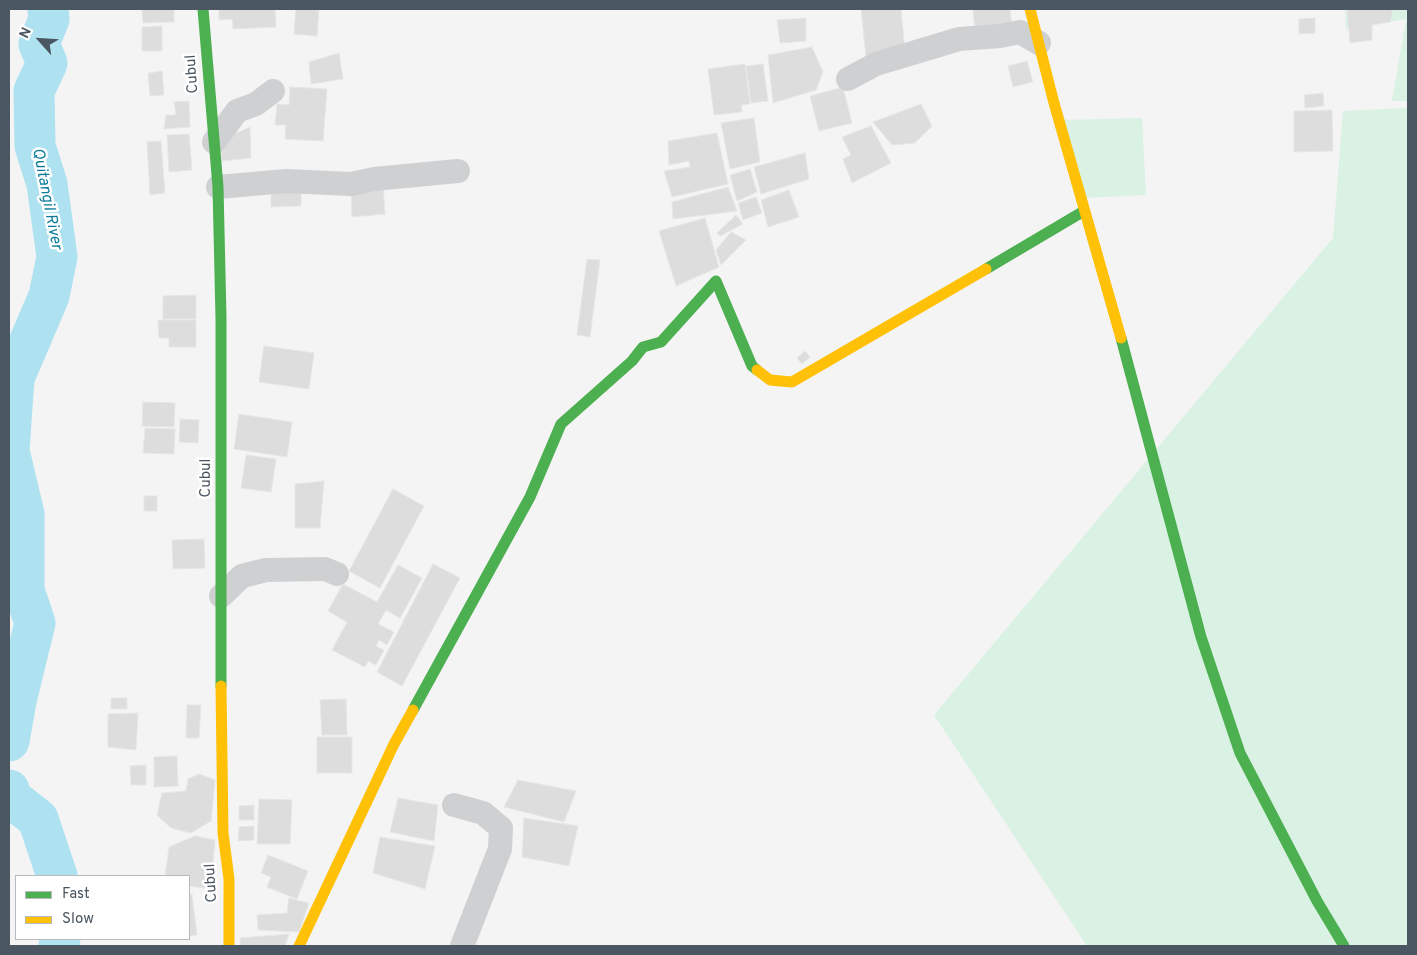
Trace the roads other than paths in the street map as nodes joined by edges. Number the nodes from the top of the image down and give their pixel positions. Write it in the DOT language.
graph roads {
  1 [pos="204,9"];
  2 [pos="1030,9"];
  3 [pos="1039,43"];
  4 [pos="848,79"];
  5 [pos="273,91"];
  6 [pos="214,142"];
  7 [pos="458,170"];
  8 [pos="218,188"];
  9 [pos="1084,211"];
  10 [pos="337,574"];
  11 [pos="221,596"];
  12 [pos="454,804"];
  13 [pos="229,946"];
  14 [pos="299,946"];
  15 [pos="462,946"];
  16 [pos="1344,946"];
  1 -- 6 [label="street, Cubul"];
  2 -- 3 [label="street"];
  3 -- 4 [label="street"];
  3 -- 9 [label="street"];
  5 -- 6 [label="street"];
  6 -- 8 [label="street, Cubul"];
  7 -- 8 [label="street"];
  8 -- 11 [label="street, Cubul"];
  9 -- 14 [label="street"];
  9 -- 16 [label="street"];
  10 -- 11 [label="street"];
  11 -- 13 [label="street, Cubul"];
  12 -- 15 [label="street"];
}
